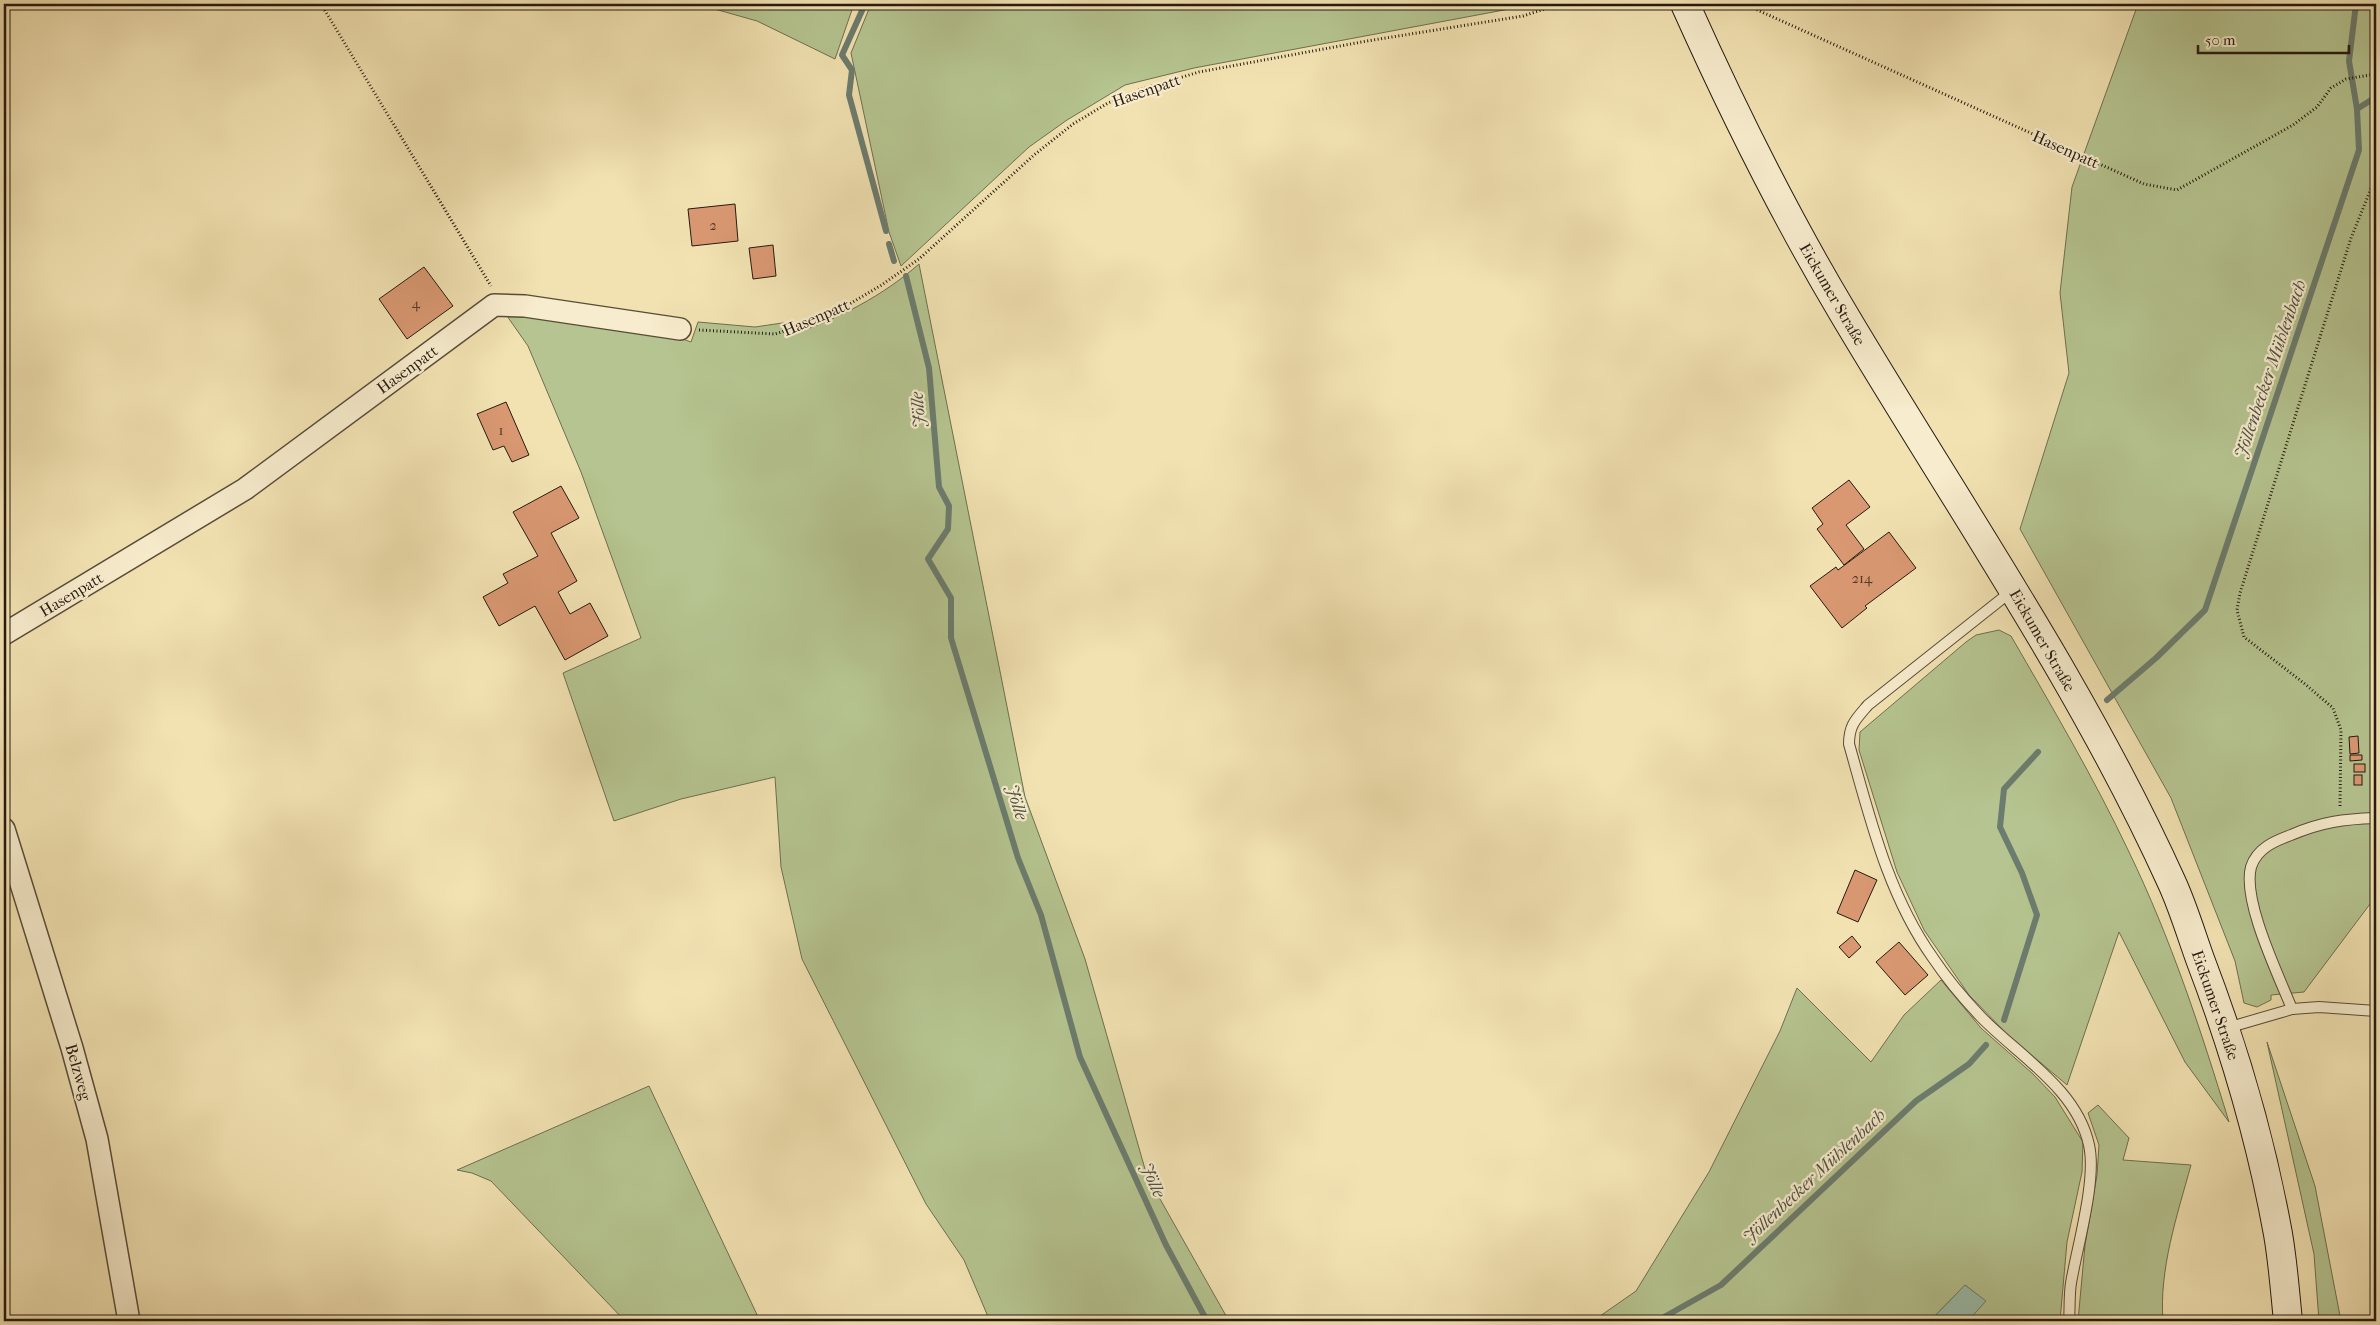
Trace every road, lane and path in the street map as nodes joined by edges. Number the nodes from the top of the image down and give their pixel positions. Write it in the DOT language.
graph roads {
  1 [pos="320,4"];
  2 [pos="1560,4"];
  3 [pos="1685,4"];
  4 [pos="1744,4"];
  5 [pos="1548,5"];
  6 [pos="2376,74"];
  7 [pos="2376,176"];
  8 [pos="494,306"];
  9 [pos="680,329"];
  10 [pos="2014,590"];
  11 [pos="4,634"];
  12 [pos="2376,818"];
  13 [pos="2340,819"];
  14 [pos="4,829"];
  15 [pos="2292,1009"];
  16 [pos="2376,1011"];
  17 [pos="2226,1028"];
  18 [pos="129,1321"];
  19 [pos="2069,1321"];
  20 [pos="2288,1321"];
  1 -- 8 [label="path"];
  2 -- 5 [label="path, Hasenpatt"];
  3 -- 10 [label="main road, Eickumer Straße"];
  4 -- 6 [label="path, Hasenpatt"];
  5 -- 9 [label="path, Hasenpatt"];
  7 -- 13 [label="path"];
  8 -- 9 [label="street"];
  8 -- 11 [label="street, Hasenpatt"];
  10 -- 17 [label="main road, Eickumer Straße"];
  10 -- 19 [label="lane"];
  12 -- 13 [label="lane"];
  13 -- 15 [label="lane"];
  14 -- 18 [label="street, Belzweg"];
  15 -- 16 [label="lane"];
  15 -- 17 [label="lane"];
  17 -- 20 [label="main road, Eickumer Straße"];
}
